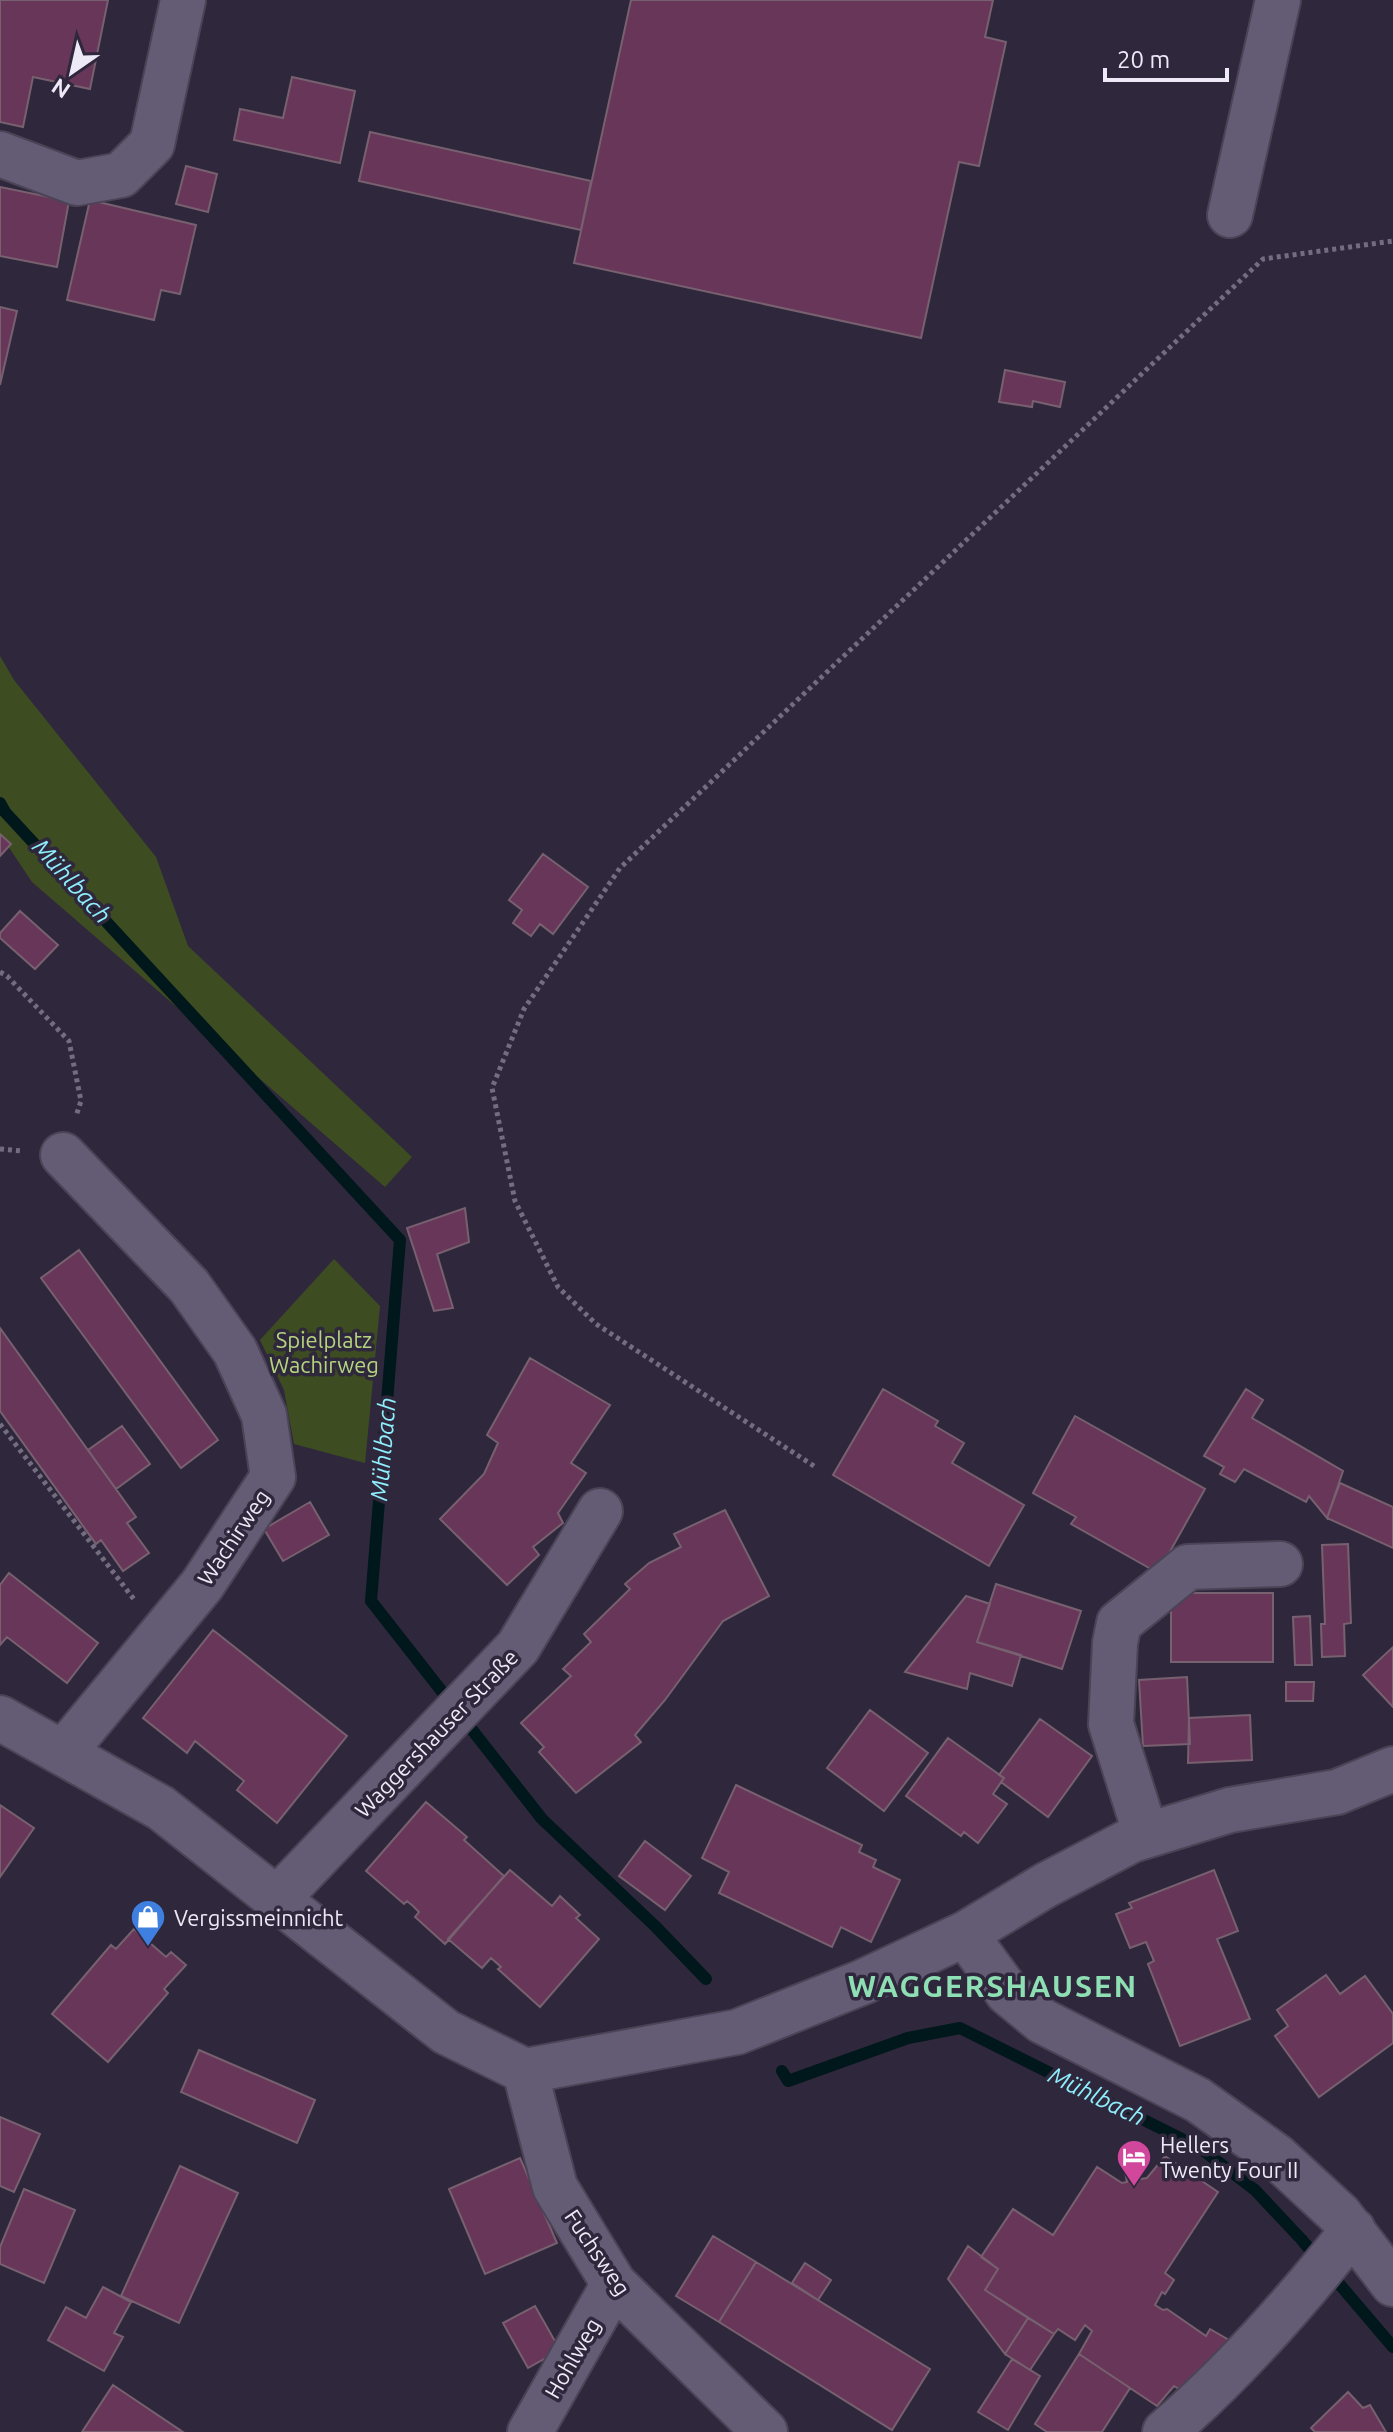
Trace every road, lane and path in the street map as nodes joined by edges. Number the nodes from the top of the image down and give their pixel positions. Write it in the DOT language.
graph roads {
  1 [pos="183,0"];
  2 [pos="1278,0"];
  3 [pos="0,154"];
  4 [pos="1230,215"];
  5 [pos="1393,241"];
  6 [pos="0,972"];
  7 [pos="0,1149"];
  8 [pos="63,1155"];
  9 [pos="0,1424"];
  10 [pos="814,1466"];
  11 [pos="600,1511"];
  12 [pos="1280,1564"];
  13 [pos="161,1634"];
  14 [pos="0,1718"];
  15 [pos="64,1752"];
  16 [pos="1393,1769"];
  17 [pos="1146,1835"];
  18 [pos="277,1899"];
  19 [pos="965,1934"];
  20 [pos="525,2071"];
  21 [pos="1332,2255"];
  22 [pos="614,2284"];
  23 [pos="1393,2284"];
  24 [pos="530,2432"];
  25 [pos="765,2432"];
  26 [pos="1165,2432"];
  1 -- 3 [label="street"];
  2 -- 4 [label="street"];
  5 -- 10 [label="path"];
  6 -- 8 [label="path"];
  7 -- 8 [label="path"];
  8 -- 13 [label="street, Wachirweg"];
  9 -- 13 [label="path"];
  11 -- 18 [label="street, Waggershauser Straße"];
  12 -- 17 [label="street"];
  13 -- 15 [label="street, Wachirweg"];
  14 -- 15 [label="street"];
  15 -- 18 [label="street"];
  16 -- 17 [label="street"];
  17 -- 19 [label="street"];
  18 -- 20 [label="street"];
  19 -- 20 [label="street"];
  19 -- 21 [label="street"];
  20 -- 22 [label="street, Fuchsweg"];
  21 -- 23 [label="street"];
  21 -- 26 [label="street"];
  22 -- 24 [label="street, Hohlweg"];
  22 -- 25 [label="street, Fuchsweg"];
}
